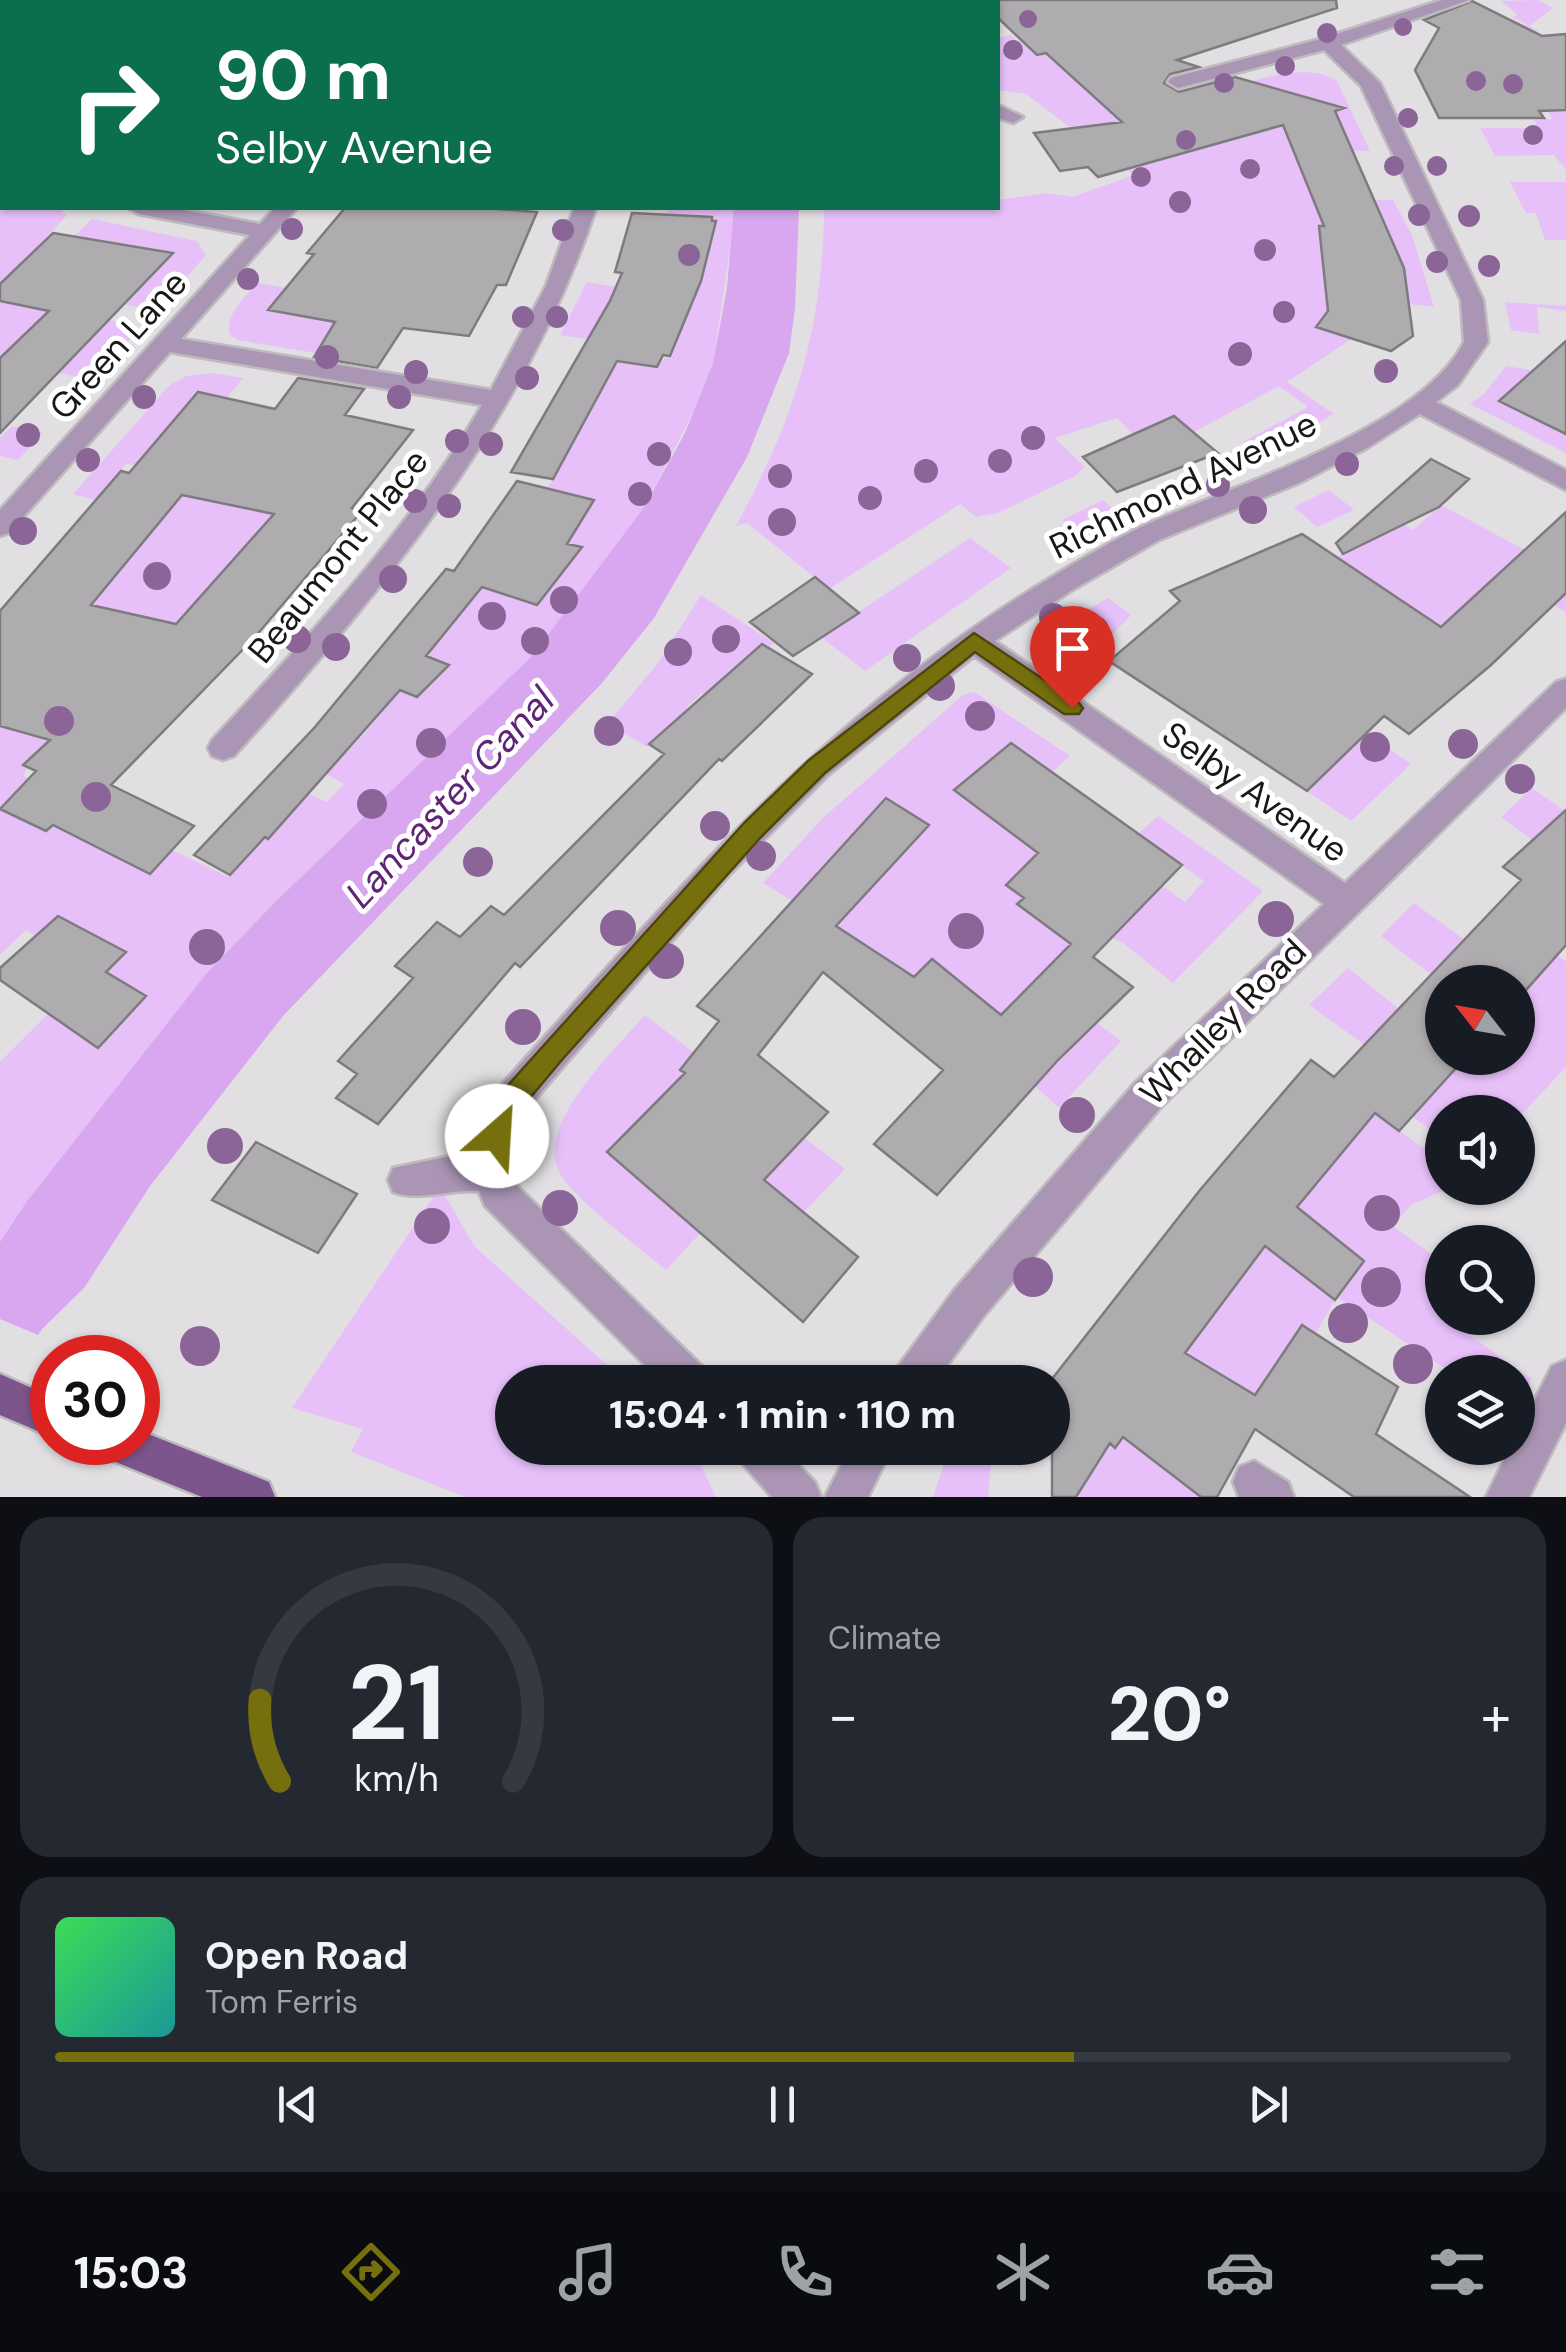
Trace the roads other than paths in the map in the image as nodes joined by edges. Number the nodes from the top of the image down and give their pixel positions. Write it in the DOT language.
graph roads {
  1 [pos="1460,0"];
  2 [pos="1328,44"];
  3 [pos="1178,82"];
  4 [pos="150,210"];
  5 [pos="284,210"];
  6 [pos="585,210"];
  7 [pos="265,232"];
  8 [pos="166,344"];
  9 [pos="495,399"];
  10 [pos="1419,403"];
  11 [pos="1566,481"];
  12 [pos="0,528"];
  13 [pos="974,640"];
  14 [pos="1566,690"];
  15 [pos="224,748"];
  16 [pos="1344,901"];
  17 [pos="496,1174"];
  18 [pos="406,1180"];
  19 [pos="673,1365"];
  20 [pos="924,1365"];
  21 [pos="1566,1380"];
  22 [pos="0,1394"];
  23 [pos="30,1407"];
  24 [pos="160,1460"];
  25 [pos="771,1465"];
  26 [pos="863,1465"];
  27 [pos="254,1497"];
  28 [pos="800,1497"];
  29 [pos="846,1497"];
  30 [pos="1507,1497"];
  1 -- 2 [label="street"];
  2 -- 3 [label="street"];
  2 -- 10 [label="street, Richmond Avenue"];
  4 -- 7 [label="street"];
  5 -- 7 [label="street, Green Lane"];
  6 -- 9 [label="street, Beaumont Place"];
  7 -- 8 [label="street, Green Lane"];
  8 -- 9 [label="street"];
  8 -- 12 [label="street, Green Lane"];
  9 -- 15 [label="street, Beaumont Place"];
  10 -- 11 [label="street"];
  10 -- 13 [label="street, Richmond Avenue"];
  13 -- 16 [label="street, Selby Avenue"];
  13 -- 17 [label="street, Richmond Avenue"];
  14 -- 16 [label="street, Whalley Road"];
  16 -- 20 [label="street, Whalley Road"];
  17 -- 18 [label="street"];
  17 -- 19 [label="street"];
  21 -- 30 [label="street"];
  22 -- 23 [label="main road"];
  24 -- 27 [label="main road"];
  25 -- 28 [label="street"];
  26 -- 29 [label="street"];
}
